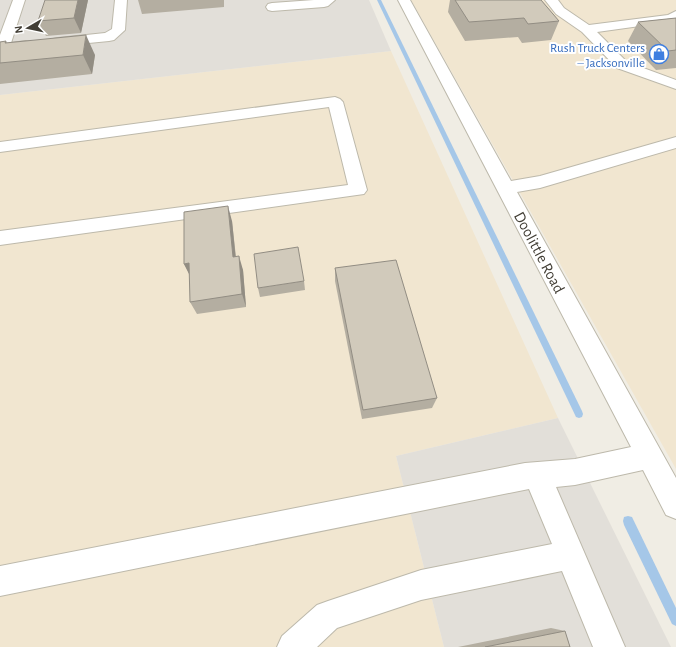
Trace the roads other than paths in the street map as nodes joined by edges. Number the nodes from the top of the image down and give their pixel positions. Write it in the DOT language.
graph roads {
  1 [pos="19,0"];
  2 [pos="121,0"];
  3 [pos="329,0"];
  4 [pos="404,0"];
  5 [pos="551,0"];
  6 [pos="272,7"];
  7 [pos="676,15"];
  8 [pos="587,29"];
  9 [pos="676,85"];
  10 [pos="676,142"];
  11 [pos="0,147"];
  12 [pos="505,188"];
  13 [pos="0,238"];
  14 [pos="650,456"];
  15 [pos="537,475"];
  16 [pos="676,505"];
  17 [pos="570,555"];
  18 [pos="0,581"];
  19 [pos="293,647"];
  20 [pos="609,647"];
  1 -- 2 [label="street"];
  3 -- 6 [label="street"];
  4 -- 12 [label="street, Doolittle Road"];
  5 -- 8 [label="street"];
  7 -- 8 [label="street"];
  8 -- 9 [label="street"];
  10 -- 12 [label="street"];
  11 -- 13 [label="street"];
  12 -- 14 [label="street, Doolittle Road"];
  14 -- 15 [label="street"];
  14 -- 16 [label="street, Doolittle Road"];
  15 -- 17 [label="street"];
  15 -- 18 [label="street"];
  17 -- 19 [label="street"];
  17 -- 20 [label="street"];
}
